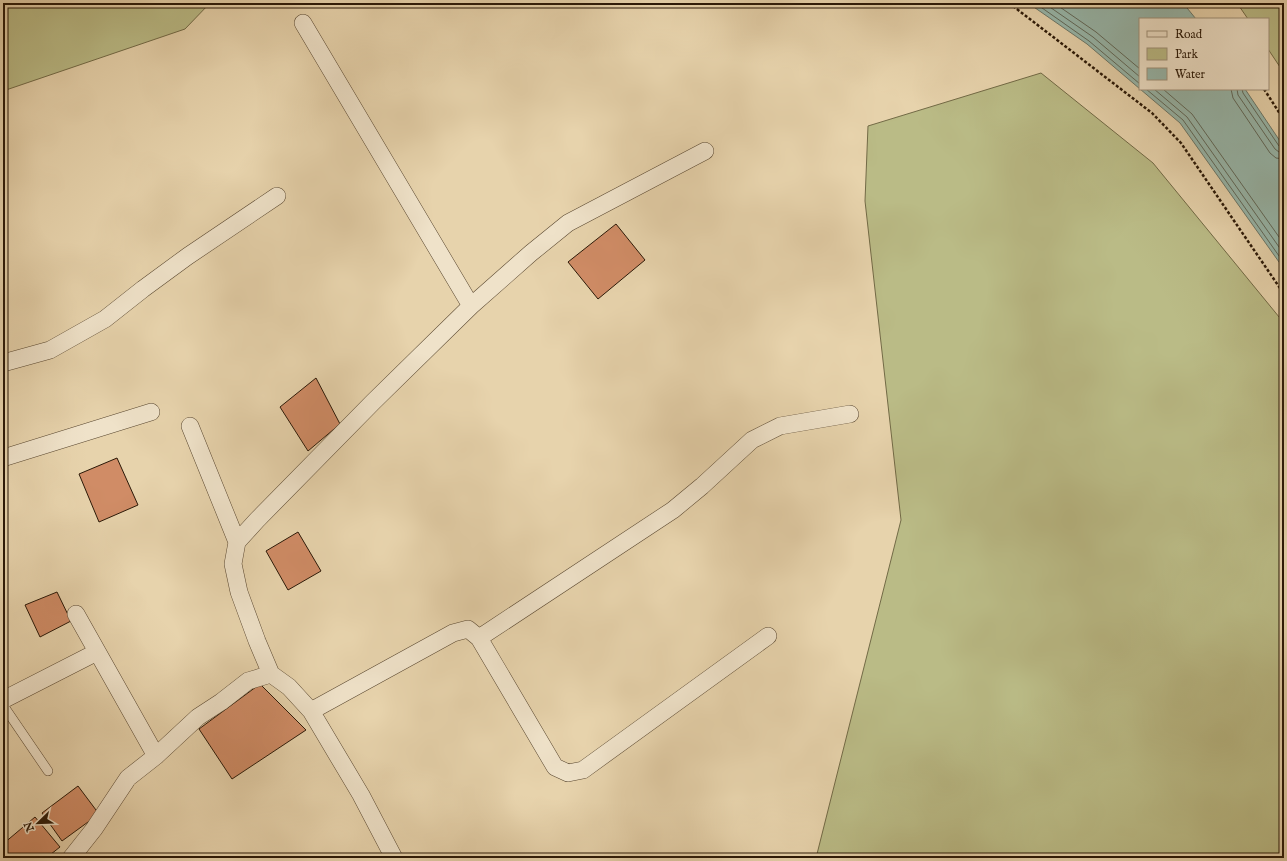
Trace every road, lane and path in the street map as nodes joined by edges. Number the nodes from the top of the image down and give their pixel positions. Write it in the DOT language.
graph roads {
  1 [pos="1009,3"];
  2 [pos="303,23"];
  3 [pos="1265,90"];
  4 [pos="1284,120"];
  5 [pos="705,151"];
  6 [pos="277,196"];
  7 [pos="1284,294"];
  8 [pos="471,306"];
  9 [pos="3,363"];
  10 [pos="151,412"];
  11 [pos="850,414"];
  12 [pos="190,426"];
  13 [pos="3,458"];
  14 [pos="237,542"];
  15 [pos="76,614"];
  16 [pos="768,636"];
  17 [pos="479,638"];
  18 [pos="97,652"];
  19 [pos="271,674"];
  20 [pos="3,700"];
  21 [pos="3,705"];
  22 [pos="311,711"];
  23 [pos="156,756"];
  24 [pos="48,771"];
  25 [pos="392,857"];
  26 [pos="71,858"];
  1 -- 7 [label="path"];
  2 -- 8 [label="street"];
  3 -- 4 [label="path"];
  5 -- 8 [label="street"];
  6 -- 9 [label="street"];
  8 -- 14 [label="street"];
  10 -- 13 [label="street"];
  11 -- 17 [label="street"];
  12 -- 14 [label="street"];
  14 -- 19 [label="street"];
  15 -- 18 [label="street"];
  16 -- 17 [label="street"];
  17 -- 22 [label="street"];
  18 -- 20 [label="street"];
  18 -- 23 [label="street"];
  19 -- 22 [label="street"];
  19 -- 23 [label="street"];
  21 -- 24 [label="lane"];
  22 -- 25 [label="street"];
  23 -- 26 [label="street"];
}
